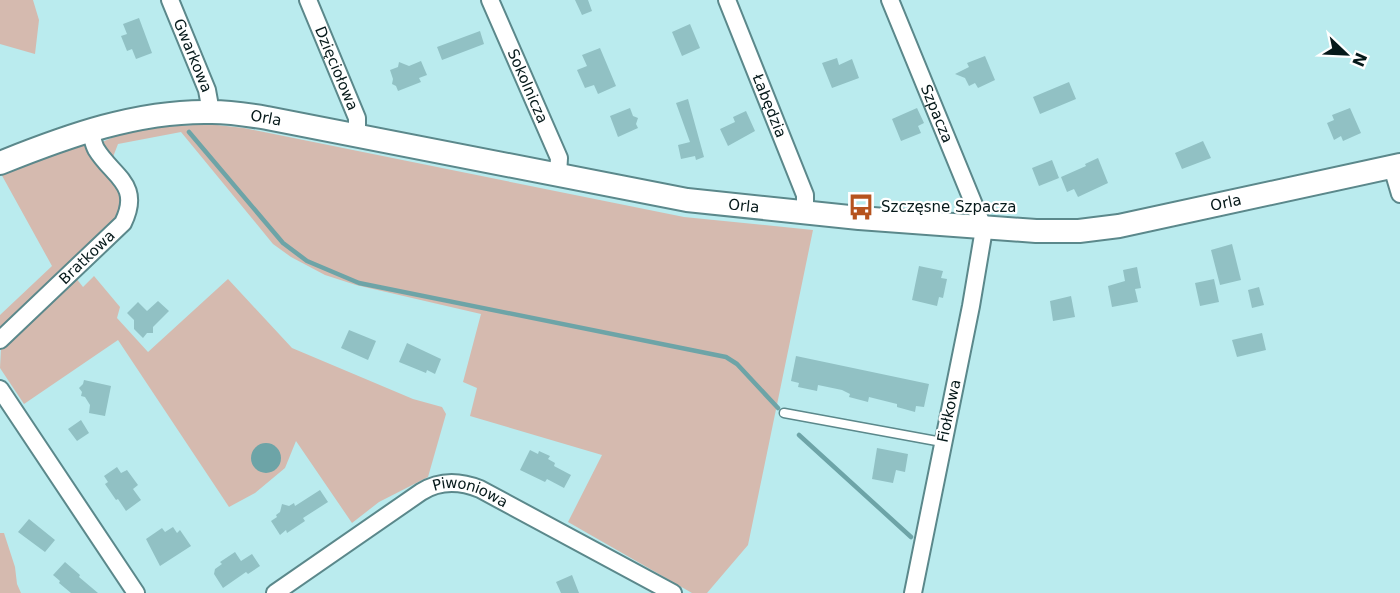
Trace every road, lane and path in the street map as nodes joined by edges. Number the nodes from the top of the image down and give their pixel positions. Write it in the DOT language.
graph roads {
  1 [pos="170,0"];
  2 [pos="308,0"];
  3 [pos="490,0"];
  4 [pos="727,0"];
  5 [pos="890,0"];
  6 [pos="211,112"];
  7 [pos="91,130"];
  8 [pos="357,136"];
  9 [pos="0,163"];
  10 [pos="1396,166"];
  11 [pos="558,176"];
  12 [pos="1400,194"];
  13 [pos="805,213"];
  14 [pos="984,228"];
  15 [pos="0,340"];
  16 [pos="0,389"];
  17 [pos="784,413"];
  18 [pos="942,442"];
  19 [pos="136,593"];
  20 [pos="275,593"];
  21 [pos="673,593"];
  22 [pos="913,593"];
  1 -- 6 [label="street, Gwarkowa"];
  2 -- 8 [label="street, Dzięciołowa"];
  3 -- 11 [label="street, Sokolnicza"];
  4 -- 13 [label="street, Łabędzia"];
  5 -- 14 [label="street, Szpacza"];
  6 -- 7 [label="street, Orla"];
  6 -- 8 [label="street, Orla"];
  7 -- 9 [label="street, Orla"];
  7 -- 15 [label="street, Bratkowa"];
  8 -- 11 [label="street, Orla"];
  10 -- 12 [label="street"];
  10 -- 14 [label="street, Orla"];
  11 -- 13 [label="street, Orla"];
  13 -- 14 [label="street, Orla"];
  14 -- 18 [label="street, Fiołkowa"];
  16 -- 19 [label="street"];
  17 -- 18 [label="lane"];
  18 -- 22 [label="street, Fiołkowa"];
  20 -- 21 [label="street, Piwoniowa"];
}
